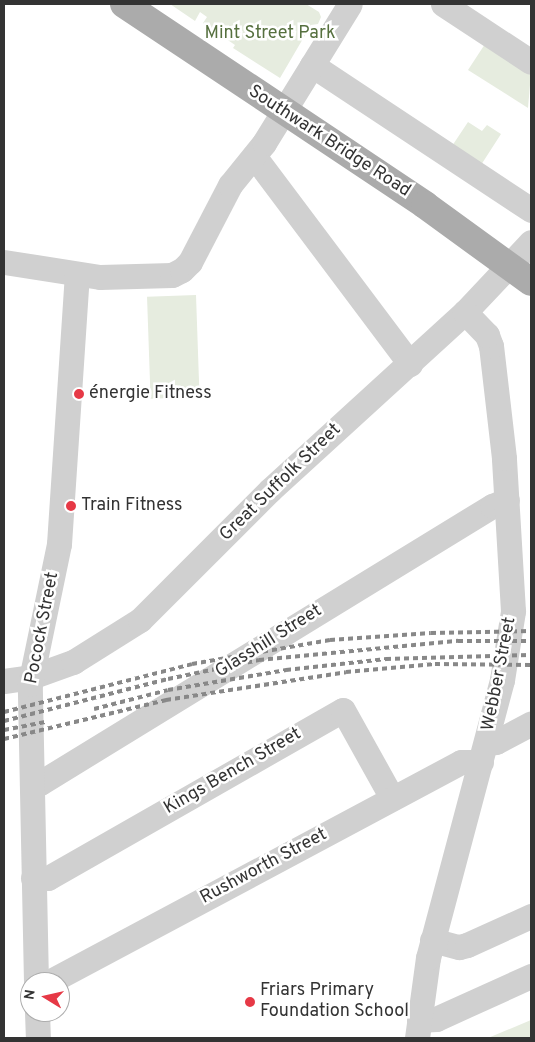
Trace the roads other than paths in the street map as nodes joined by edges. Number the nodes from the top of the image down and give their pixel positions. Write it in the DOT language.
graph roads {
  1 [pos="124,4"];
  2 [pos="443,4"];
  3 [pos="343,6"];
  4 [pos="531,62"];
  5 [pos="312,65"];
  6 [pos="283,111"];
  7 [pos="254,156"];
  8 [pos="531,210"];
  9 [pos="531,242"];
  10 [pos="4,262"];
  11 [pos="510,266"];
  12 [pos="77,275"];
  13 [pos="531,282"];
  14 [pos="465,312"];
  15 [pos="410,364"];
  16 [pos="507,500"];
  17 [pos="522,610"];
  18 [pos="31,677"];
  19 [pos="4,681"];
  20 [pos="531,723"];
  21 [pos="484,752"];
  22 [pos="32,785"];
  23 [pos="392,798"];
  24 [pos="33,878"];
  25 [pos="531,916"];
  26 [pos="432,940"];
  27 [pos="36,972"];
  28 [pos="68,972"];
  29 [pos="531,976"];
  30 [pos="37,1022"];
  31 [pos="418,1029"];
  32 [pos="38,1038"];
  1 -- 6 [label="main road, Southwark Bridge Road"];
  2 -- 4 [label="street"];
  3 -- 5 [label="street"];
  5 -- 6 [label="street"];
  5 -- 8 [label="street"];
  6 -- 7 [label="street"];
  6 -- 11 [label="main road, Southwark Bridge Road"];
  7 -- 12 [label="street"];
  7 -- 15 [label="street"];
  9 -- 11 [label="street, Great Suffolk Street"];
  10 -- 12 [label="street"];
  11 -- 13 [label="main road, Southwark Bridge Road"];
  11 -- 14 [label="street, Great Suffolk Street"];
  12 -- 18 [label="street, Pocock Street"];
  14 -- 15 [label="street, Great Suffolk Street"];
  14 -- 16 [label="street, Webber Street"];
  15 -- 18 [label="street, Great Suffolk Street"];
  16 -- 17 [label="street, Webber Street"];
  16 -- 22 [label="street, Glasshill Street"];
  17 -- 21 [label="street, Webber Street"];
  18 -- 19 [label="street, Great Suffolk Street"];
  18 -- 22 [label="street, Pocock Street"];
  20 -- 21 [label="street, Rushworth Street"];
  21 -- 23 [label="street, Rushworth Street"];
  21 -- 26 [label="street, Webber Street"];
  22 -- 24 [label="street, Pocock Street"];
  23 -- 24 [label="street, Kings Bench Street"];
  23 -- 28 [label="street, Rushworth Street"];
  24 -- 27 [label="street, Pocock Street"];
  25 -- 26 [label="street"];
  26 -- 31 [label="street, Webber Street"];
  29 -- 31 [label="street"];
  30 -- 32 [label="street"];
}
